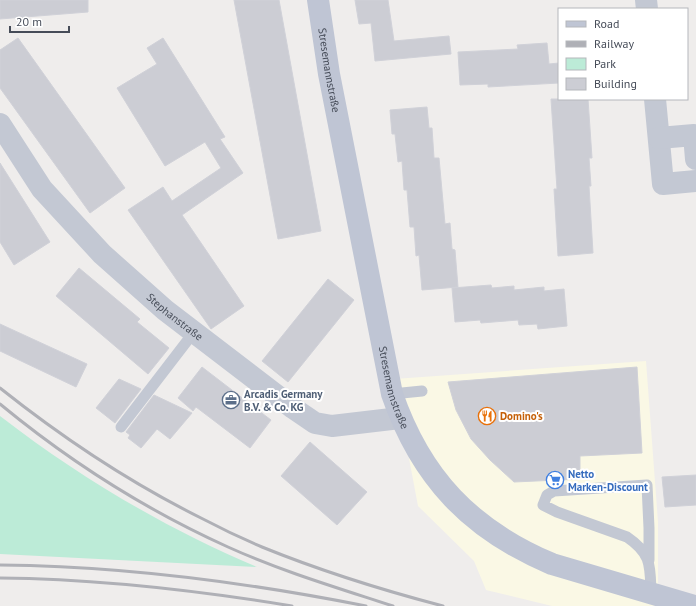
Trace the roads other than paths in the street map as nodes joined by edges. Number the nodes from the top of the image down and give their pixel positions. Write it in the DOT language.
graph roads {
  1 [pos="318,0"];
  2 [pos="655,100"];
  3 [pos="0,124"];
  4 [pos="659,138"];
  5 [pos="696,159"];
  6 [pos="696,181"];
  7 [pos="194,332"];
  8 [pos="422,391"];
  9 [pos="392,394"];
  10 [pos="400,418"];
  11 [pos="122,427"];
  12 [pos="648,560"];
  13 [pos="651,594"];
  14 [pos="694,606"];
  1 -- 9 [label="street, Stresemannstraße"];
  2 -- 4 [label="street"];
  3 -- 7 [label="street, Stephanstraße"];
  4 -- 5 [label="street"];
  4 -- 6 [label="street"];
  7 -- 10 [label="street, Stephanstraße"];
  7 -- 11 [label="lane"];
  8 -- 9 [label="lane"];
  9 -- 10 [label="street, Stresemannstraße"];
  10 -- 13 [label="street, Stresemannstraße"];
  12 -- 12 [label="lane"];
  12 -- 13 [label="lane"];
  13 -- 14 [label="street, Stresemannstraße"];
}
